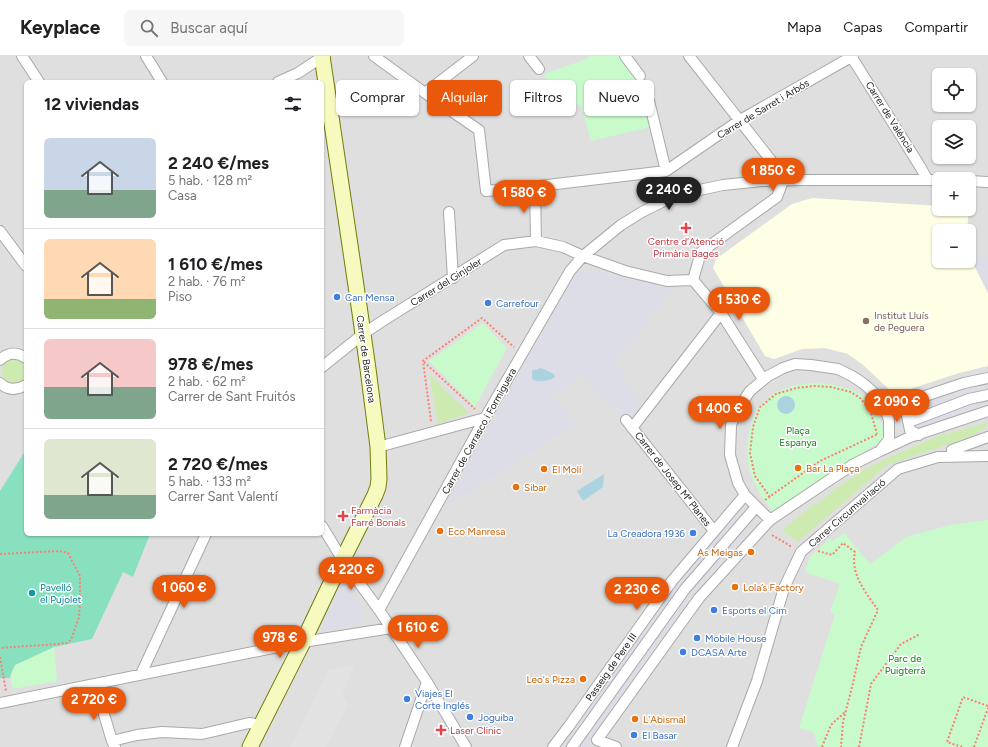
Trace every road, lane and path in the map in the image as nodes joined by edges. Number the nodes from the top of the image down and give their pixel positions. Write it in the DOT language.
graph roads {
  1 [pos="22,56"];
  2 [pos="146,56"];
  3 [pos="322,56"];
  4 [pos="374,56"];
  5 [pos="473,56"];
  6 [pos="529,56"];
  7 [pos="625,56"];
  8 [pos="689,56"];
  9 [pos="852,56"];
  10 [pos="539,69"];
  11 [pos="640,76"];
  12 [pos="38,80"];
  13 [pos="161,80"];
  14 [pos="282,80"];
  15 [pos="425,93"];
  16 [pos="653,116"];
  17 [pos="740,120"];
  18 [pos="666,172"];
  19 [pos="927,179"];
  20 [pos="932,179"];
  21 [pos="783,181"];
  22 [pos="976,181"];
  23 [pos="988,182"];
  24 [pos="535,187"];
  25 [pos="449,212"];
  26 [pos="0,230"];
  27 [pos="536,241"];
  28 [pos="583,256"];
  29 [pos="24,263"];
  30 [pos="453,278"];
  31 [pos="693,280"];
  32 [pos="721,313"];
  33 [pos="363,334"];
  34 [pos="522,354"];
  35 [pos="2,355"];
  36 [pos="24,357"];
  37 [pos="423,361"];
  38 [pos="324,365"];
  39 [pos="988,378"];
  40 [pos="763,379"];
  41 [pos="1,386"];
  42 [pos="24,388"];
  43 [pos="988,395"];
  44 [pos="882,400"];
  45 [pos="910,401"];
  46 [pos="988,411"];
  47 [pos="485,418"];
  48 [pos="914,420"];
  49 [pos="433,432"];
  50 [pos="919,435"];
  51 [pos="988,437"];
  52 [pos="378,447"];
  53 [pos="880,451"];
  54 [pos="988,456"];
  55 [pos="952,457"];
  56 [pos="745,495"];
  57 [pos="770,497"];
  58 [pos="756,507"];
  59 [pos="770,520"];
  60 [pos="324,529"];
  61 [pos="762,529"];
  62 [pos="714,531"];
  63 [pos="205,536"];
  64 [pos="803,550"];
  65 [pos="0,554"];
  66 [pos="342,559"];
  67 [pos="379,610"];
  68 [pos="391,628"];
  69 [pos="920,634"];
  70 [pos="303,642"];
  71 [pos="0,648"];
  72 [pos="0,657"];
  73 [pos="141,674"];
  74 [pos="427,682"];
  75 [pos="95,684"];
  76 [pos="4,703"];
  77 [pos="988,707"];
  78 [pos="845,712"];
  79 [pos="261,725"];
  80 [pos="114,744"];
  81 [pos="250,747"];
  82 [pos="405,747"];
  83 [pos="466,747"];
  84 [pos="553,747"];
  85 [pos="572,747"];
  86 [pos="616,747"];
  87 [pos="732,747"];
  88 [pos="822,747"];
  89 [pos="841,747"];
  90 [pos="859,747"];
  91 [pos="962,747"];
  92 [pos="974,747"];
  1 -- 12 [label="street"];
  2 -- 13 [label="street"];
  3 -- 14 [label="street"];
  3 -- 33 [label="street, Carrer de Barcelona"];
  4 -- 15 [label="street"];
  5 -- 15 [label="street"];
  6 -- 10 [label="street"];
  7 -- 11 [label="street"];
  8 -- 17 [label="street"];
  9 -- 17 [label="street, Carrer de Sarret i Arbós"];
  9 -- 19 [label="street, Carrer de València"];
  15 -- 24 [label="street, Carrer de Sarret i Arbós"];
  16 -- 18 [label="street"];
  17 -- 18 [label="street, Carrer de Sarret i Arbós"];
  17 -- 21 [label="street"];
  18 -- 24 [label="street, Carrer de Sarret i Arbós"];
  19 -- 20 [label="street, Carrer de Carrasco i Formiguera"];
  19 -- 21 [label="street, Carrer de Carrasco i Formiguera"];
  21 -- 28 [label="street, Carrer de Carrasco i Formiguera"];
  21 -- 31 [label="street"];
  22 -- 23 [label="street"];
  24 -- 27 [label="street"];
  25 -- 30 [label="street"];
  26 -- 29 [label="street"];
  27 -- 28 [label="street, Carrer del Ginjoler"];
  27 -- 30 [label="street, Carrer del Ginjoler"];
  28 -- 31 [label="street"];
  28 -- 34 [label="street, Carrer de Carrasco i Formiguera"];
  30 -- 33 [label="street, Carrer del Ginjoler"];
  31 -- 32 [label="street"];
  32 -- 40 [label="street"];
  32 -- 62 [label="street, Carrer de Josep Mª Planes"];
  33 -- 38 [label="street, Carrer del Ginjoler"];
  33 -- 52 [label="street, Carrer de Barcelona"];
  34 -- 37 [label="path"];
  34 -- 47 [label="street, Carrer de Carrasco i Formiguera"];
  35 -- 36 [label="street"];
  37 -- 47 [label="path"];
  37 -- 49 [label="path"];
  39 -- 45 [label="street"];
  40 -- 44 [label="street"];
  40 -- 56 [label="street"];
  41 -- 42 [label="street"];
  43 -- 48 [label="street"];
  44 -- 45 [label="street"];
  44 -- 53 [label="street"];
  45 -- 50 [label="street"];
  46 -- 50 [label="street"];
  47 -- 49 [label="street"];
  47 -- 67 [label="street, Carrer de Carrasco i Formiguera"];
  49 -- 52 [label="street"];
  50 -- 53 [label="street"];
  51 -- 55 [label="street"];
  52 -- 66 [label="street, Carrer de Barcelona"];
  53 -- 59 [label="street"];
  54 -- 55 [label="street, Carrer Circumval·lació"];
  55 -- 64 [label="street, Carrer Circumval·lació"];
  56 -- 58 [label="street"];
  56 -- 62 [label="street, Passeig de Pere III"];
  57 -- 57 [label="path"];
  58 -- 59 [label="street"];
  58 -- 85 [label="street"];
  59 -- 61 [label="street"];
  60 -- 66 [label="street"];
  61 -- 64 [label="path"];
  61 -- 86 [label="street"];
  62 -- 84 [label="street, Passeig de Pere III"];
  63 -- 73 [label="street"];
  64 -- 78 [label="path"];
  64 -- 87 [label="street, Carrer Circumval·lació"];
  65 -- 71 [label="path"];
  66 -- 67 [label="street"];
  66 -- 70 [label="street, Carrer de Barcelona"];
  67 -- 68 [label="street"];
  68 -- 70 [label="street"];
  68 -- 74 [label="street"];
  69 -- 90 [label="path"];
  70 -- 73 [label="street"];
  70 -- 79 [label="street, Carrer de Barcelona"];
  72 -- 76 [label="path"];
  73 -- 75 [label="street"];
  74 -- 82 [label="street"];
  74 -- 83 [label="street"];
  75 -- 76 [label="street"];
  75 -- 80 [label="street"];
  77 -- 91 [label="path"];
  77 -- 92 [label="path"];
  78 -- 88 [label="path"];
  78 -- 89 [label="path"];
  79 -- 80 [label="street"];
  79 -- 81 [label="street, Carrer de Barcelona"];
}
